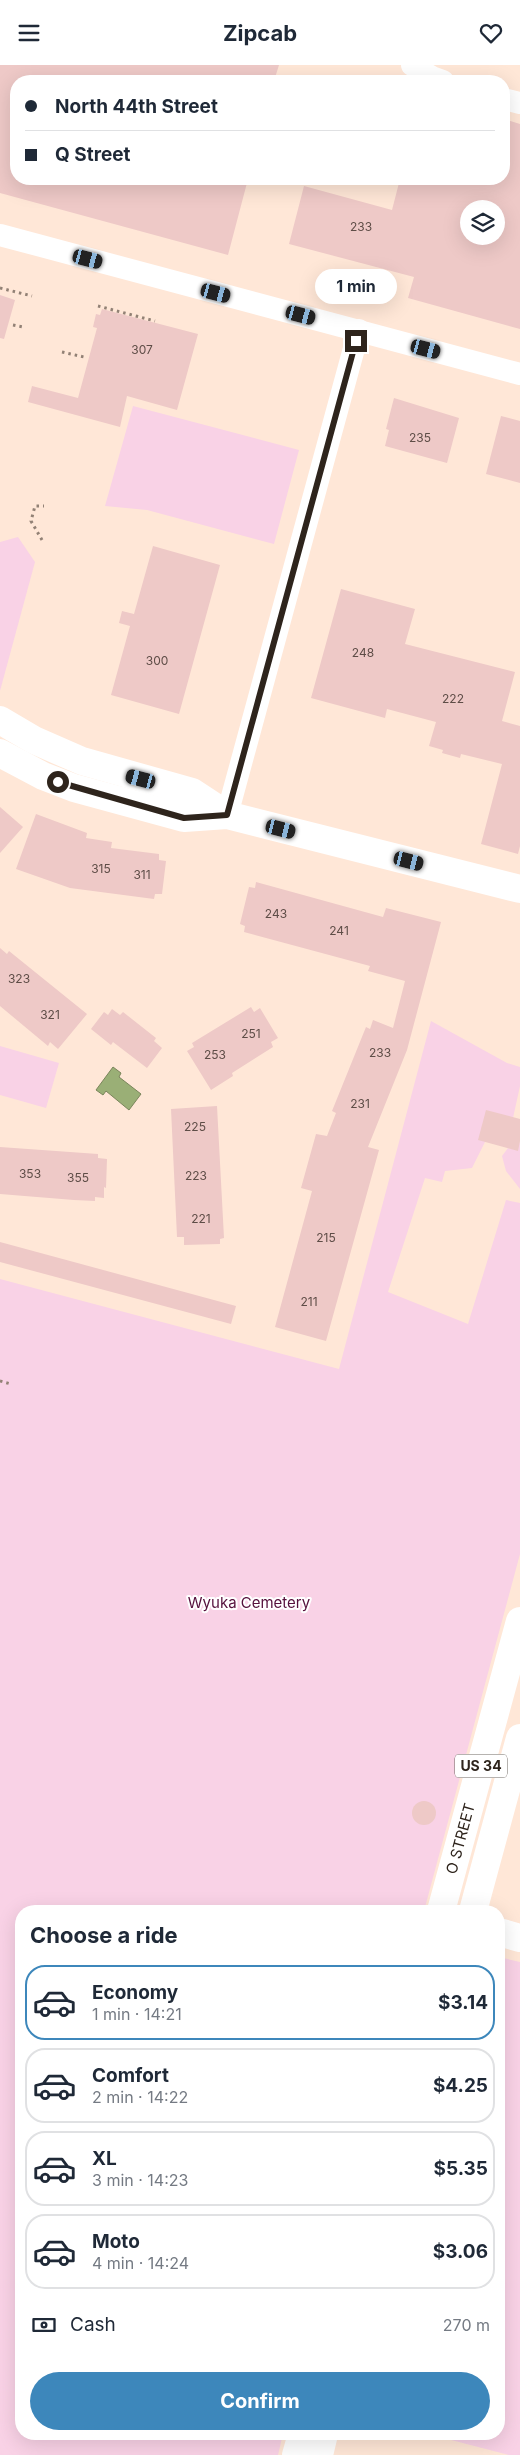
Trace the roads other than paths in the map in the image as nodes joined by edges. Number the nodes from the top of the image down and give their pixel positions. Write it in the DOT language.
graph roads {
  1 [pos="412,65"];
  2 [pos="429,75"];
  3 [pos="0,235"];
  4 [pos="359,330"];
  5 [pos="520,373"];
  6 [pos="0,720"];
  7 [pos="0,753"];
  8 [pos="227,815"];
  9 [pos="520,889"];
  10 [pos="520,1621"];
  11 [pos="520,1737"];
  12 [pos="443,1905"];
  13 [pos="475,1905"];
  14 [pos="505,1934"];
  15 [pos="520,1938"];
  16 [pos="300,2440"];
  17 [pos="323,2440"];
  18 [pos="296,2455"];
  19 [pos="319,2455"];
  1 -- 2 [label="street"];
  3 -- 4 [label="street"];
  4 -- 5 [label="street"];
  4 -- 8 [label="street"];
  6 -- 8 [label="main road"];
  7 -- 8 [label="main road"];
  8 -- 9 [label="main road"];
  10 -- 12 [label="main road, O STREET / US 34"];
  11 -- 13 [label="main road, O STREET / US 34"];
  14 -- 15 [label="main road"];
  16 -- 18 [label="main road"];
  17 -- 19 [label="main road"];
}
